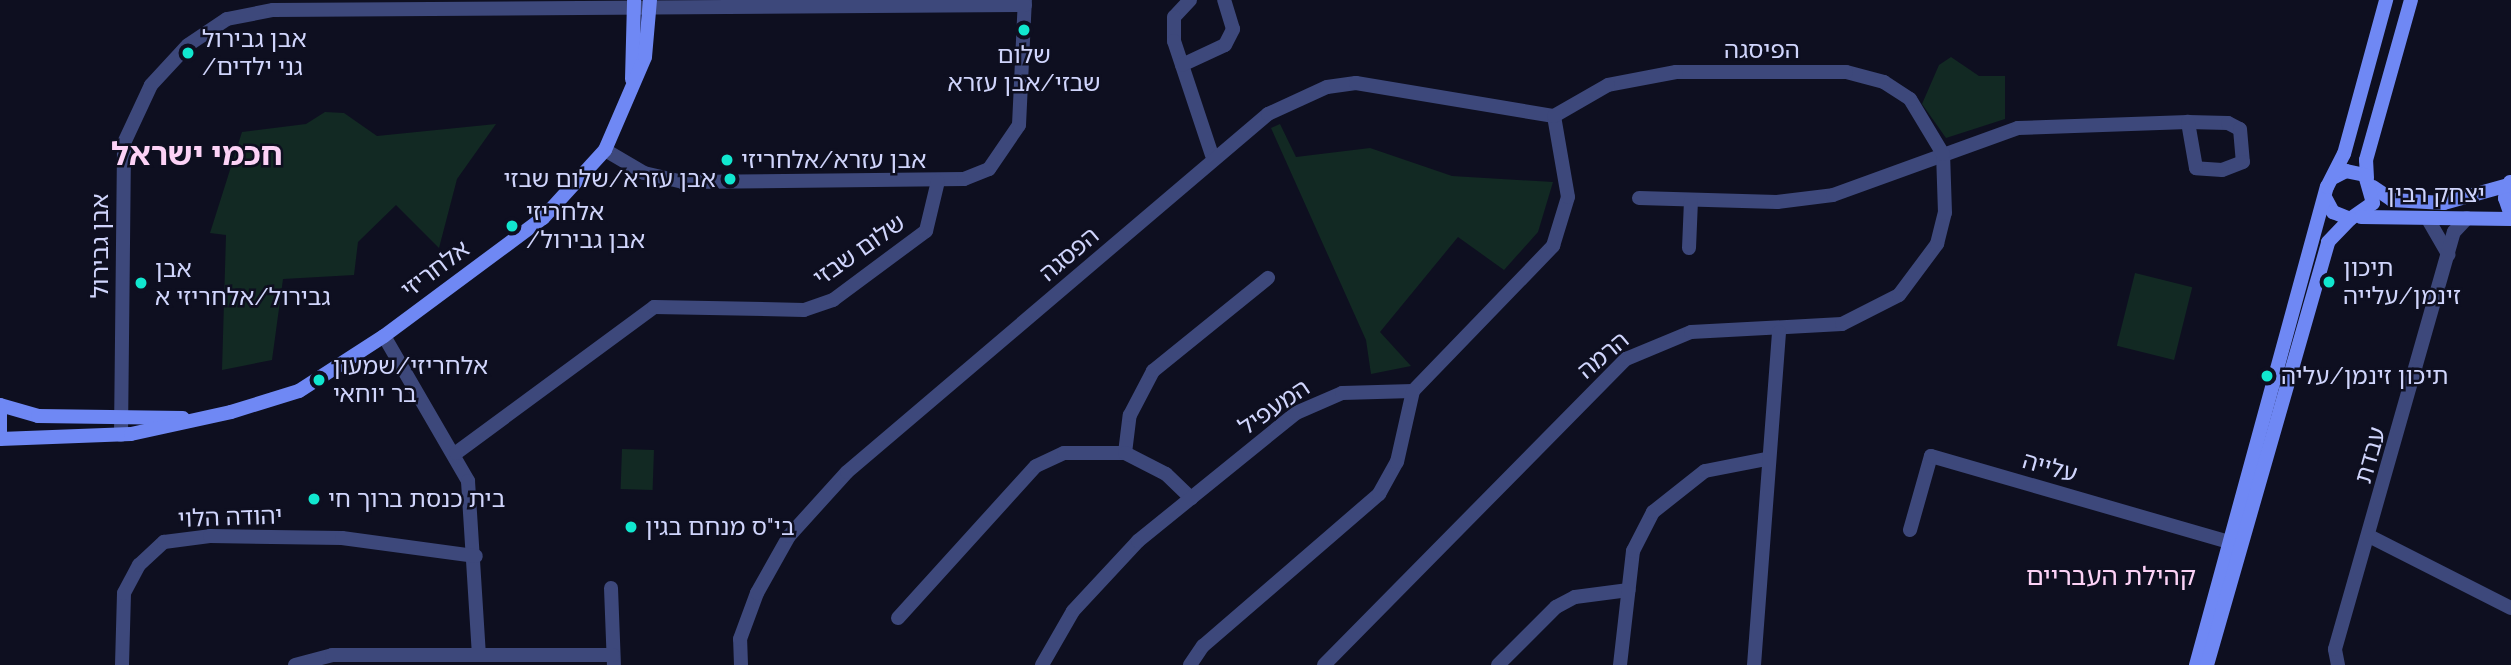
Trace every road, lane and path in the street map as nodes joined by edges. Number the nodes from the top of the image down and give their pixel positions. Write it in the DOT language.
graph roads {
  1 [pos="1190,0"];
  2 [pos="1224,0"];
  3 [pos="2386,0"];
  4 [pos="2411,0"];
  5 [pos="1025,2"];
  6 [pos="634,5"];
  7 [pos="650,5"];
  8 [pos="1182,65"];
  9 [pos="631,92"];
  10 [pos="1554,116"];
  11 [pos="2188,122"];
  12 [pos="605,150"];
  13 [pos="1943,153"];
  14 [pos="1212,155"];
  15 [pos="2333,178"];
  16 [pos="938,181"];
  17 [pos="2370,183"];
  18 [pos="2510,183"];
  19 [pos="1639,198"];
  20 [pos="2326,199"];
  21 [pos="1691,201"];
  22 [pos="2511,217"];
  23 [pos="2356,218"];
  24 [pos="2467,218"];
  25 [pos="2429,221"];
  26 [pos="1689,247"];
  27 [pos="2449,257"];
  28 [pos="1268,278"];
  29 [pos="1779,332"];
  30 [pos="384,336"];
  31 [pos="1413,391"];
  32 [pos="0,405"];
  33 [pos="212,416"];
  34 [pos="122,418"];
  35 [pos="121,435"];
  36 [pos="0,439"];
  37 [pos="456,453"];
  38 [pos="1125,453"];
  39 [pos="1767,459"];
  40 [pos="1191,498"];
  41 [pos="1910,530"];
  42 [pos="2371,537"];
  43 [pos="2236,544"];
  44 [pos="476,556"];
  45 [pos="611,588"];
  46 [pos="1629,590"];
  47 [pos="2511,608"];
  48 [pos="898,618"];
  49 [pos="479,655"];
  50 [pos="613,660"];
  51 [pos="122,665"];
  52 [pos="295,665"];
  53 [pos="741,665"];
  54 [pos="1042,665"];
  55 [pos="1190,665"];
  56 [pos="1324,665"];
  57 [pos="1498,665"];
  58 [pos="1620,665"];
  59 [pos="1754,665"];
  60 [pos="2196,665"];
  61 [pos="2207,665"];
  62 [pos="2338,665"];
  1 -- 8 [label="street"];
  2 -- 8 [label="street"];
  3 -- 15 [label="main road"];
  4 -- 17 [label="main road"];
  5 -- 7 [label="street, אבן גבירול"];
  5 -- 16 [label="street"];
  6 -- 7 [label="street, אבן גבירול"];
  6 -- 9 [label="main road, אלחריזי"];
  6 -- 34 [label="street, אבן גבירול"];
  7 -- 9 [label="main road, אלחריזי"];
  8 -- 14 [label="street"];
  9 -- 12 [label="main road, אלחריזי"];
  10 -- 13 [label="street, הפיסגה"];
  10 -- 14 [label="street, הפסגה"];
  10 -- 31 [label="street"];
  11 -- 11 [label="street"];
  11 -- 13 [label="street"];
  12 -- 16 [label="street"];
  12 -- 30 [label="main road, אלחריזי"];
  13 -- 21 [label="street"];
  13 -- 29 [label="street, הרמה"];
  14 -- 53 [label="street, הפסגה"];
  15 -- 17 [label="main road"];
  15 -- 20 [label="main road"];
  16 -- 37 [label="street, שלום שבזי"];
  17 -- 18 [label="main road, יצחק רבין"];
  17 -- 23 [label="main road"];
  18 -- 22 [label="main road"];
  19 -- 21 [label="street"];
  20 -- 23 [label="main road"];
  20 -- 43 [label="main road"];
  21 -- 26 [label="street"];
  22 -- 24 [label="main road, יצחק רבין"];
  23 -- 25 [label="main road, יצחק רבין"];
  23 -- 43 [label="main road"];
  24 -- 25 [label="main road, יצחק רבין"];
  24 -- 27 [label="street, עבדת"];
  25 -- 27 [label="street"];
  27 -- 42 [label="street, עבדת"];
  28 -- 38 [label="street"];
  29 -- 39 [label="street"];
  29 -- 56 [label="street, הרמה"];
  30 -- 33 [label="main road, אלחריזי"];
  30 -- 37 [label="street"];
  31 -- 40 [label="street, המעפיל"];
  31 -- 55 [label="street"];
  32 -- 34 [label="main road, אלחריזי"];
  32 -- 36 [label="main road"];
  33 -- 34 [label="main road, אלחריזי"];
  33 -- 35 [label="main road, אלחריזי"];
  34 -- 35 [label="street, אבן גבירול"];
  35 -- 36 [label="main road, אלחריזי"];
  37 -- 44 [label="street"];
  38 -- 40 [label="street"];
  38 -- 48 [label="street"];
  39 -- 46 [label="street"];
  39 -- 59 [label="street"];
  40 -- 54 [label="street, המעפיל"];
  41 -- 43 [label="street, עלייה"];
  42 -- 47 [label="street"];
  42 -- 62 [label="street, עבדת"];
  43 -- 60 [label="main road"];
  43 -- 61 [label="main road"];
  44 -- 49 [label="street"];
  44 -- 51 [label="street, יהודה הלוי"];
  45 -- 50 [label="street"];
  46 -- 57 [label="street"];
  46 -- 58 [label="street"];
  49 -- 50 [label="street"];
  49 -- 52 [label="street"];
}
